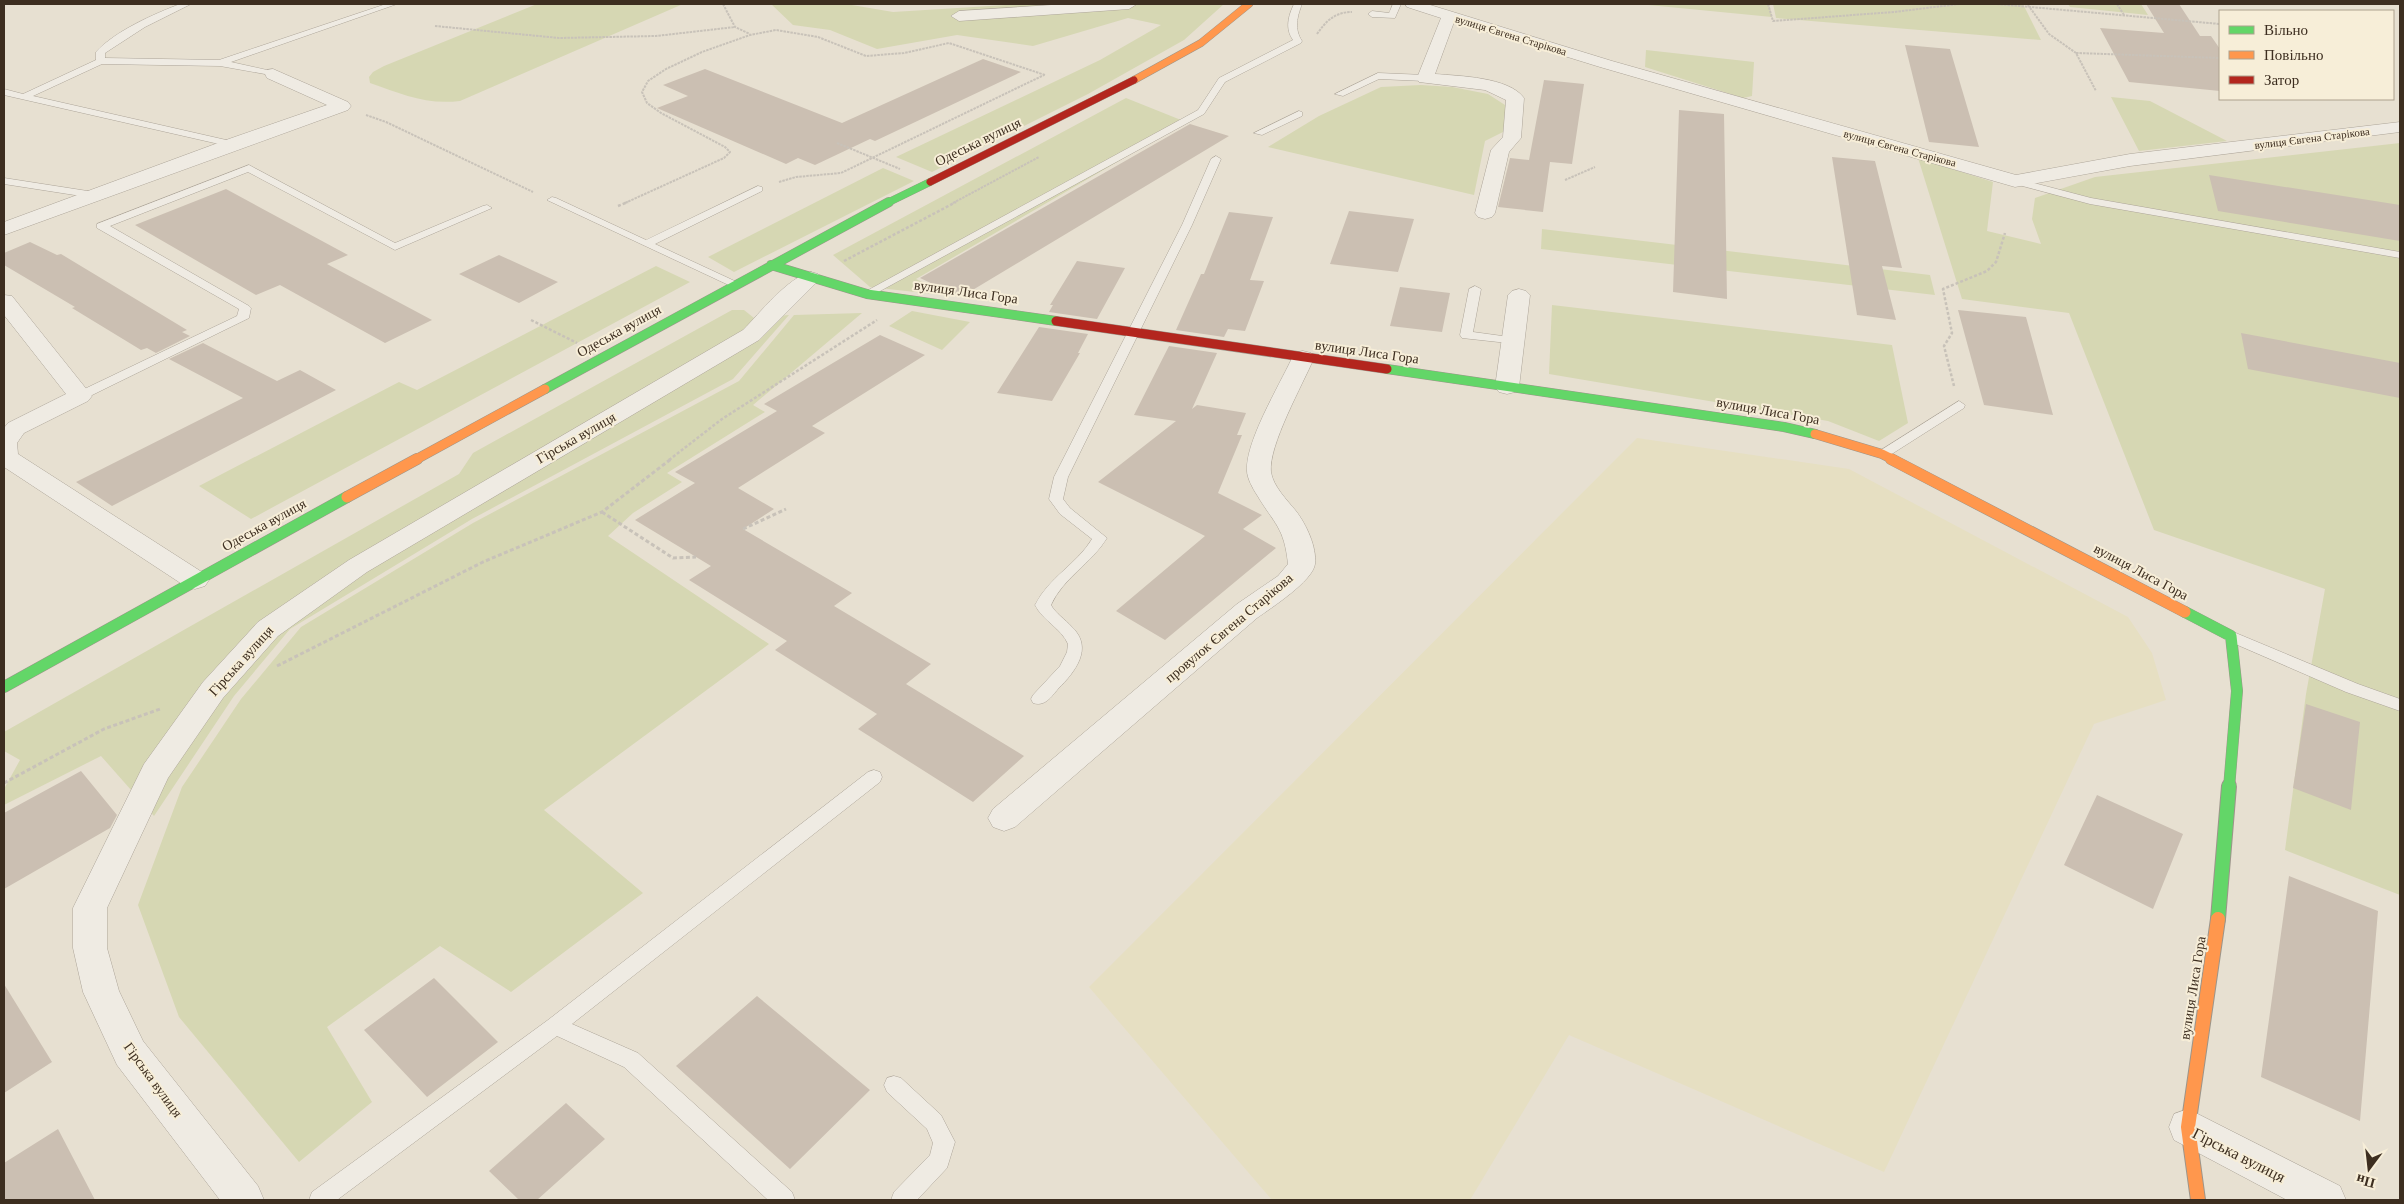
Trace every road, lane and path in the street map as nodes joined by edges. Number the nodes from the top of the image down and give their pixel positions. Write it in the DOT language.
graph roads {
  1 [pos="187,4"];
  2 [pos="393,4"];
  3 [pos="723,4"];
  4 [pos="1129,4"];
  5 [pos="1249,4"];
  6 [pos="1298,4"];
  7 [pos="1397,4"];
  8 [pos="1412,4"];
  9 [pos="1768,4"];
  10 [pos="1959,4"];
  11 [pos="1997,4"];
  12 [pos="2117,4"];
  13 [pos="2028,5"];
  14 [pos="1372,14"];
  15 [pos="2124,15"];
  16 [pos="959,16"];
  17 [pos="1449,16"];
  18 [pos="2219,24"];
  19 [pos="435,26"];
  20 [pos="735,27"];
  21 [pos="750,35"];
  22 [pos="1298,41"];
  23 [pos="2076,53"];
  24 [pos="2219,57"];
  25 [pos="101,61"];
  26 [pos="220,63"];
  27 [pos="273,74"];
  28 [pos="1425,78"];
  29 [pos="2096,91"];
  30 [pos="4,92"];
  31 [pos="1340,94"];
  32 [pos="23,97"];
  33 [pos="342,106"];
  34 [pos="1299,114"];
  35 [pos="2400,127"];
  36 [pos="1259,133"];
  37 [pos="232,144"];
  38 [pos="837,144"];
  39 [pos="874,158"];
  40 [pos="1216,159"];
  41 [pos="1595,167"];
  42 [pos="1565,180"];
  43 [pos="4,181"];
  44 [pos="2015,181"];
  45 [pos="758,189"];
  46 [pos="94,195"];
  47 [pos="552,200"];
  48 [pos="487,208"];
  49 [pos="1485,212"];
  50 [pos="591,218"];
  51 [pos="4,228"];
  52 [pos="2005,233"];
  53 [pos="646,244"];
  54 [pos="2400,255"];
  55 [pos="771,265"];
  56 [pos="811,278"];
  57 [pos="735,285"];
  58 [pos="1475,289"];
  59 [pos="867,294"];
  60 [pos="1520,295"];
  61 [pos="910,300"];
  62 [pos="4,301"];
  63 [pos="530,320"];
  64 [pos="1133,331"];
  65 [pos="1513,341"];
  66 [pos="583,345"];
  67 [pos="1303,358"];
  68 [pos="1507,387"];
  69 [pos="80,396"];
  70 [pos="1959,405"];
  71 [pos="1882,454"];
  72 [pos="786,509"];
  73 [pos="602,512"];
  74 [pos="743,529"];
  75 [pos="696,557"];
  76 [pos="195,580"];
  77 [pos="2231,636"];
  78 [pos="273,668"];
  79 [pos="4,687"];
  80 [pos="213,690"];
  81 [pos="1039,699"];
  82 [pos="2400,705"];
  83 [pos="874,777"];
  84 [pos="4,783"];
  85 [pos="1004,818"];
  86 [pos="555,1026"];
  87 [pos="894,1085"];
  88 [pos="2188,1127"];
  89 [pos="244,1200"];
  90 [pos="320,1200"];
  91 [pos="784,1200"];
  92 [pos="902,1200"];
  93 [pos="2198,1200"];
  94 [pos="2326,1200"];
  1 -- 25 [label="lane"];
  2 -- 26 [label="lane"];
  3 -- 20 [label="path"];
  4 -- 16 [label="street"];
  5 -- 55 [label="street, Одеська вулиця"];
  6 -- 22 [label="lane"];
  7 -- 14 [label="lane"];
  8 -- 17 [label="street, вулиця Євгена Старікова"];
  9 -- 10 [label="path"];
  11 -- 13 [label="path"];
  12 -- 15 [label="path"];
  13 -- 15 [label="path"];
  13 -- 23 [label="path"];
  14 -- 22 [label="path"];
  15 -- 18 [label="path"];
  17 -- 28 [label="street"];
  17 -- 44 [label="street, вулиця Євгена Старікова"];
  19 -- 20 [label="path"];
  20 -- 21 [label="path"];
  21 -- 39 [label="path"];
  21 -- 50 [label="path"];
  22 -- 59 [label="lane"];
  23 -- 24 [label="path"];
  23 -- 29 [label="path"];
  25 -- 26 [label="lane"];
  25 -- 32 [label="lane"];
  26 -- 27 [label="lane"];
  27 -- 33 [label="street"];
  28 -- 31 [label="lane"];
  28 -- 49 [label="street"];
  30 -- 32 [label="lane"];
  32 -- 37 [label="lane"];
  33 -- 37 [label="street"];
  33 -- 47 [label="path"];
  34 -- 36 [label="lane"];
  35 -- 44 [label="street, вулиця Євгена Старікова"];
  37 -- 46 [label="street"];
  38 -- 39 [label="path"];
  39 -- 45 [label="path"];
  40 -- 64 [label="lane"];
  41 -- 42 [label="path"];
  43 -- 46 [label="lane"];
  44 -- 54 [label="lane"];
  45 -- 53 [label="lane"];
  46 -- 51 [label="street"];
  47 -- 50 [label="lane"];
  48 -- 69 [label="lane"];
  50 -- 53 [label="lane"];
  52 -- 70 [label="path"];
  53 -- 57 [label="lane"];
  55 -- 56 [label="street, вулиця Лиса Гора"];
  55 -- 57 [label="street, Одеська вулиця"];
  56 -- 59 [label="street, вулиця Лиса Гора"];
  56 -- 80 [label="street, Гірська вулиця"];
  57 -- 76 [label="street, Одеська вулиця"];
  58 -- 65 [label="lane"];
  59 -- 61 [label="street, вулиця Лиса Гора"];
  60 -- 65 [label="street"];
  61 -- 64 [label="street, вулиця Лиса Гора"];
  61 -- 73 [label="path"];
  62 -- 69 [label="street"];
  63 -- 66 [label="path"];
  64 -- 67 [label="street, вулиця Лиса Гора"];
  64 -- 81 [label="lane"];
  65 -- 68 [label="street"];
  67 -- 68 [label="street, вулиця Лиса Гора"];
  67 -- 85 [label="street, провулок Євгена Старікова"];
  68 -- 71 [label="street, вулиця Лиса Гора"];
  69 -- 76 [label="street"];
  70 -- 71 [label="lane"];
  71 -- 77 [label="street, вулиця Лиса Гора"];
  72 -- 74 [label="path"];
  73 -- 75 [label="path"];
  73 -- 78 [label="path"];
  76 -- 79 [label="street, Одеська вулиця"];
  77 -- 82 [label="lane"];
  77 -- 88 [label="street, вулиця Лиса Гора"];
  80 -- 84 [label="path"];
  80 -- 89 [label="street, Гірська вулиця"];
  83 -- 86 [label="lane"];
  86 -- 90 [label="lane"];
  86 -- 91 [label="lane"];
  87 -- 92 [label="lane"];
  88 -- 93 [label="street, Гірська вулиця"];
  88 -- 94 [label="street, Гірська вулиця"];
}
